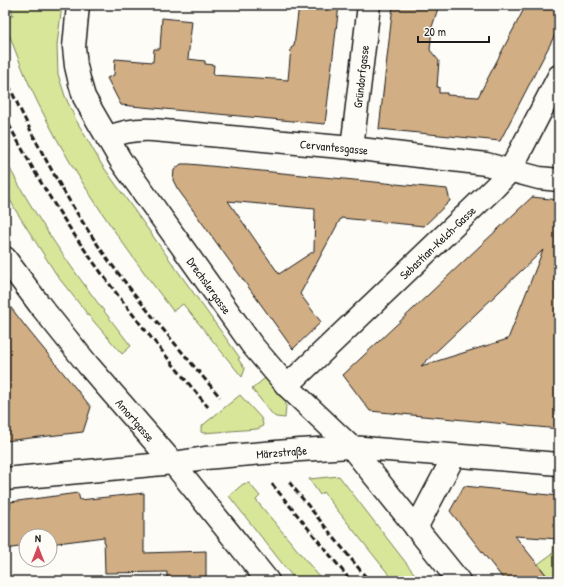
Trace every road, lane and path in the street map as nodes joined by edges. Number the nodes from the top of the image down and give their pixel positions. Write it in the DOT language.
graph roads {
  1 [pos="78,5"];
  2 [pos="369,5"];
  3 [pos="559,76"];
  4 [pos="107,138"];
  5 [pos="352,148"];
  6 [pos="510,171"];
  7 [pos="559,180"];
  8 [pos="5,258"];
  9 [pos="286,386"];
  10 [pos="351,447"];
  11 [pos="454,456"];
  12 [pos="174,462"];
  13 [pos="559,464"];
  14 [pos="5,479"];
  15 [pos="416,528"];
  16 [pos="268,581"];
  17 [pos="459,581"];
  1 -- 4 [label="street, Drechslergasse"];
  2 -- 5 [label="street, Gründorfgasse"];
  3 -- 6 [label="street, Sebastian-Kelch-Gasse"];
  4 -- 5 [label="street, Cervantesgasse"];
  4 -- 9 [label="street, Drechslergasse"];
  5 -- 6 [label="street, Cervantesgasse"];
  6 -- 7 [label="street, Cervantesgasse"];
  6 -- 9 [label="street, Sebastian-Kelch-Gasse"];
  8 -- 12 [label="street, Amortgasse"];
  9 -- 10 [label="street, Drechslergasse"];
  10 -- 11 [label="street, Märzstraße"];
  10 -- 12 [label="street, Märzstraße"];
  10 -- 15 [label="street, Drechslergasse"];
  11 -- 13 [label="street, Märzstraße"];
  11 -- 15 [label="street"];
  12 -- 14 [label="street, Märzstraße"];
  12 -- 16 [label="street, Amortgasse"];
  15 -- 17 [label="street, Drechslergasse"];
}
